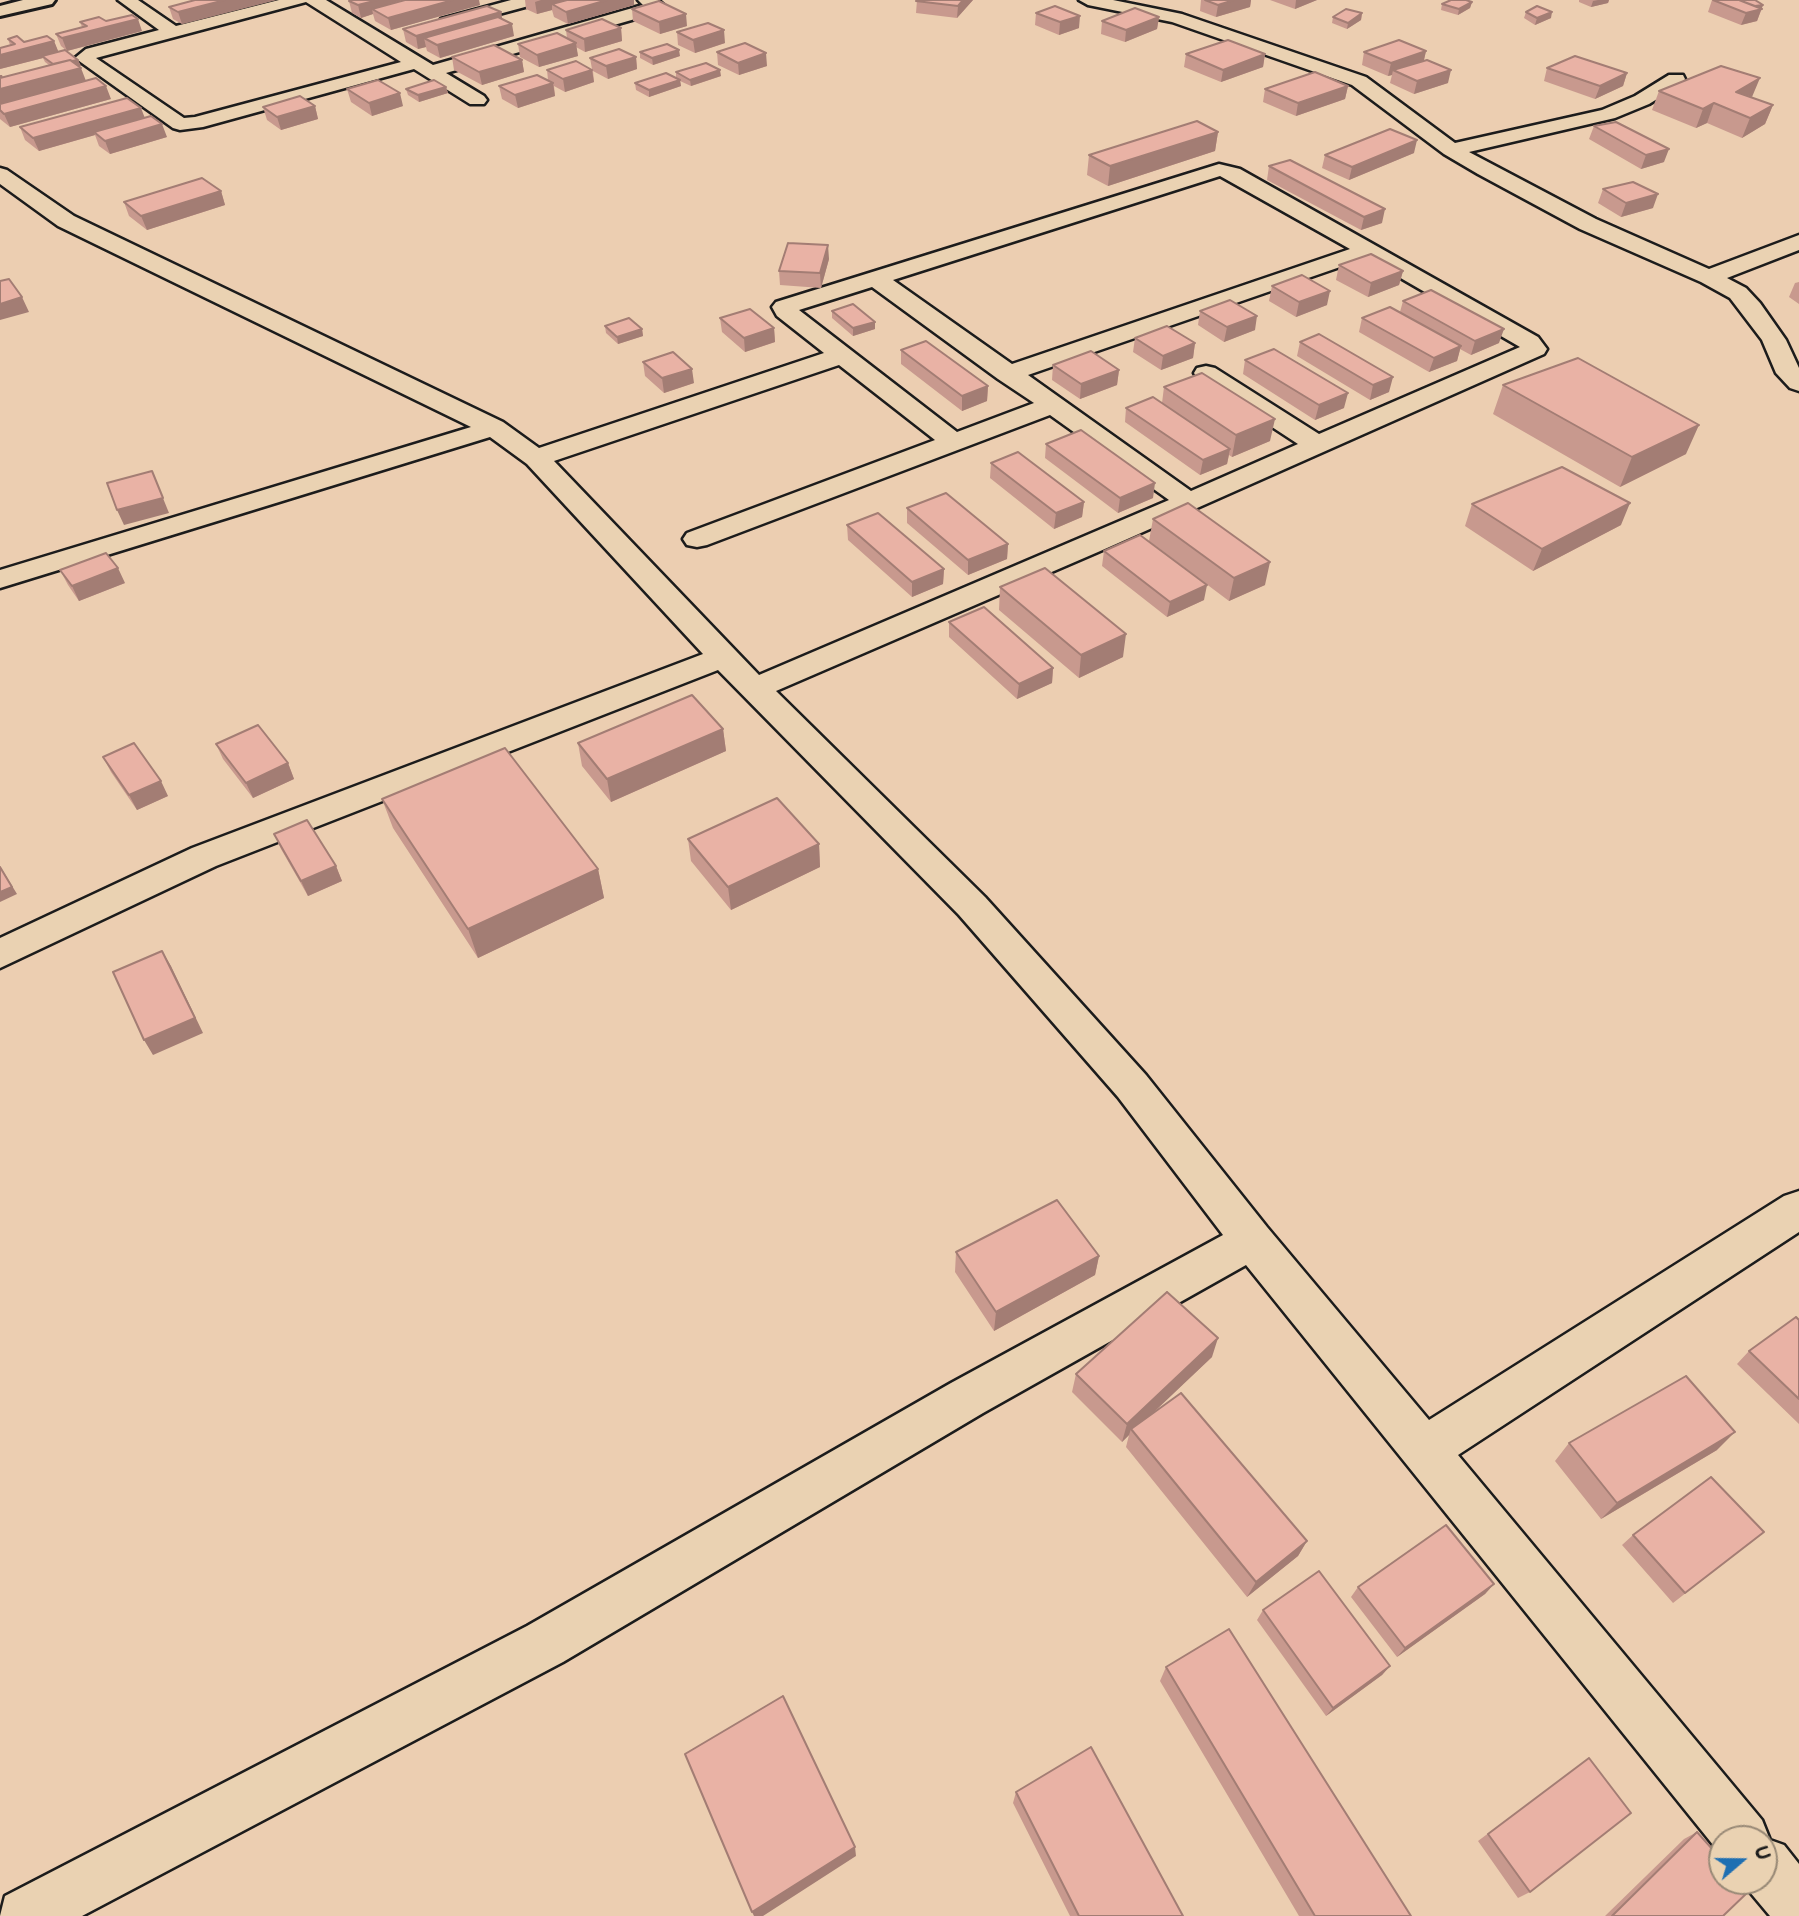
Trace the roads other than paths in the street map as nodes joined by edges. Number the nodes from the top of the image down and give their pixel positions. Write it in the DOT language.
graph roads {
  1 [pos="46,0"];
  2 [pos="127,0"];
  3 [pos="299,0"];
  4 [pos="314,0"];
  5 [pos="530,0"];
  6 [pos="647,0"];
  7 [pos="1088,0"];
  8 [pos="357,3"];
  9 [pos="330,10"];
  10 [pos="0,11"];
  11 [pos="436,26"];
  12 [pos="173,32"];
  13 [pos="409,34"];
  14 [pos="382,41"];
  15 [pos="424,67"];
  16 [pos="1676,79"];
  17 [pos="477,100"];
  18 [pos="1451,150"];
  19 [pos="0,174"];
  20 [pos="1799,242"];
  21 [pos="1368,250"];
  22 [pos="1709,277"];
  23 [pos="876,279"];
  24 [pos="843,355"];
  25 [pos="1206,373"];
  26 [pos="1007,374"];
  27 [pos="1799,383"];
  28 [pos="1052,405"];
  29 [pos="494,428"];
  30 [pos="953,442"];
  31 [pos="1316,444"];
  32 [pos="536,458"];
  33 [pos="1188,501"];
  34 [pos="697,539"];
  35 [pos="0,579"];
  36 [pos="723,657"];
  37 [pos="755,688"];
  38 [pos="0,954"];
  39 [pos="1799,1209"];
  40 [pos="1252,1240"];
  41 [pos="1424,1450"];
  42 [pos="1732,1825"];
  43 [pos="1778,1882"];
  44 [pos="1799,1908"];
  45 [pos="25,1916"];
  1 -- 10 [label="street"];
  2 -- 12 [label="street"];
  3 -- 12 [label="street"];
  4 -- 9 [label="street"];
  5 -- 11 [label="street"];
  6 -- 15 [label="street"];
  7 -- 18 [label="street"];
  8 -- 9 [label="street"];
  9 -- 14 [label="street"];
  12 -- 15 [label="street"];
  13 -- 14 [label="street"];
  14 -- 15 [label="street"];
  15 -- 17 [label="street"];
  16 -- 18 [label="street"];
  18 -- 22 [label="street"];
  19 -- 29 [label="street"];
  20 -- 22 [label="street"];
  21 -- 23 [label="street"];
  21 -- 26 [label="street"];
  21 -- 31 [label="street"];
  22 -- 27 [label="street"];
  23 -- 24 [label="street"];
  23 -- 26 [label="street"];
  24 -- 30 [label="street"];
  24 -- 32 [label="street"];
  25 -- 31 [label="street"];
  26 -- 28 [label="street"];
  28 -- 30 [label="street"];
  28 -- 33 [label="street"];
  29 -- 32 [label="street"];
  29 -- 35 [label="street"];
  30 -- 34 [label="street"];
  31 -- 33 [label="street"];
  32 -- 36 [label="street"];
  33 -- 37 [label="street"];
  36 -- 37 [label="street"];
  36 -- 38 [label="street"];
  37 -- 40 [label="street"];
  39 -- 41 [label="street"];
  40 -- 41 [label="street"];
  40 -- 45 [label="street"];
  41 -- 42 [label="street"];
  43 -- 44 [label="street"];
}
